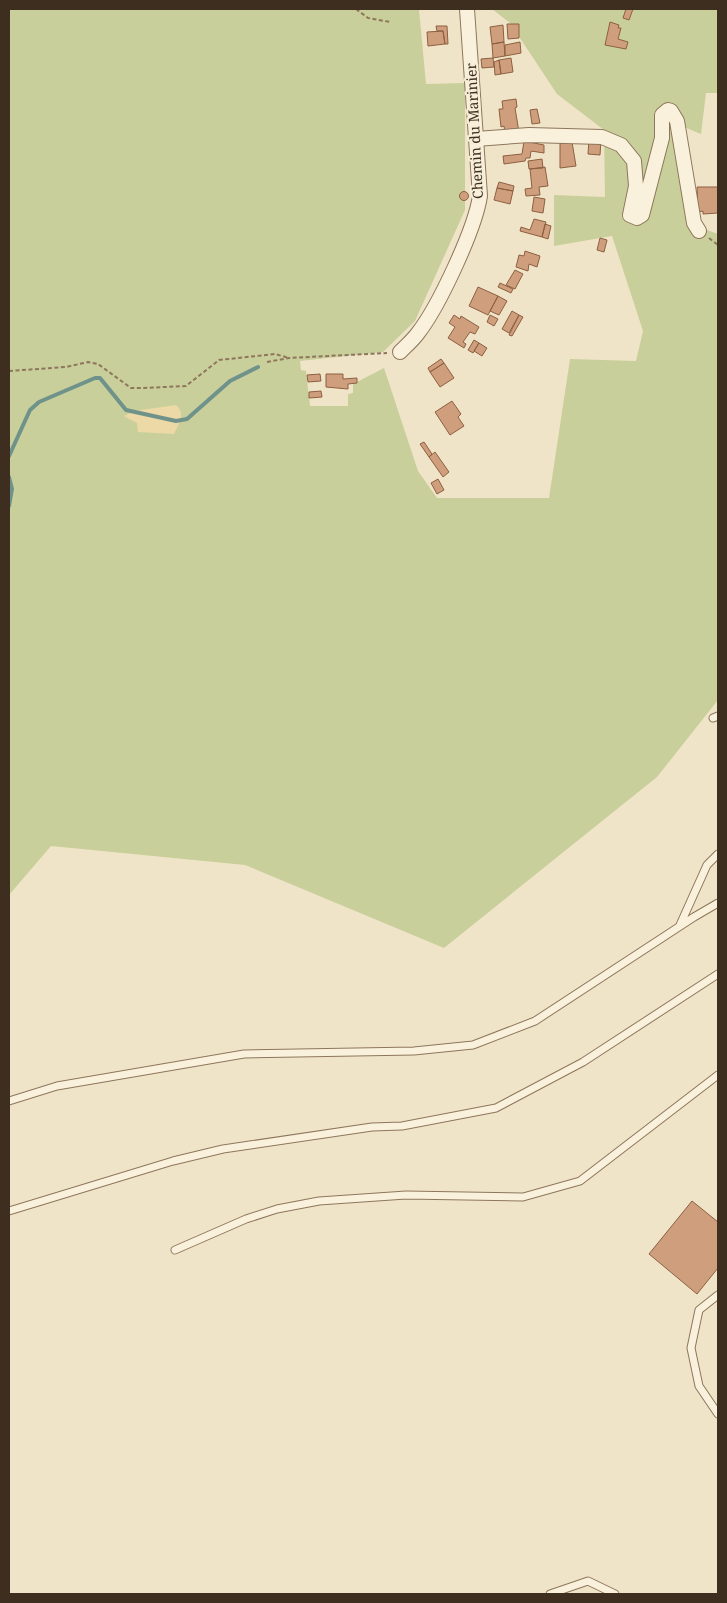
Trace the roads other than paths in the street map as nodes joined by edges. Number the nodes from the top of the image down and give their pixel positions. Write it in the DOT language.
graph roads {
  1 [pos="467,9"];
  2 [pos="476,139"];
  3 [pos="699,231"];
  4 [pos="400,352"];
  5 [pos="718,854"];
  6 [pos="718,904"];
  7 [pos="679,926"];
  8 [pos="718,974"];
  9 [pos="718,1075"];
  10 [pos="9,1101"];
  11 [pos="9,1211"];
  12 [pos="175,1250"];
  13 [pos="718,1295"];
  14 [pos="718,1414"];
  15 [pos="550,1594"];
  16 [pos="615,1594"];
  1 -- 2 [label="street, Chemin du Marinier"];
  2 -- 3 [label="street"];
  2 -- 4 [label="street, Chemin du Marinier"];
  5 -- 7 [label="lane"];
  6 -- 7 [label="lane"];
  7 -- 10 [label="lane"];
  8 -- 11 [label="lane"];
  9 -- 12 [label="lane"];
  13 -- 14 [label="lane"];
  15 -- 16 [label="lane"];
}
